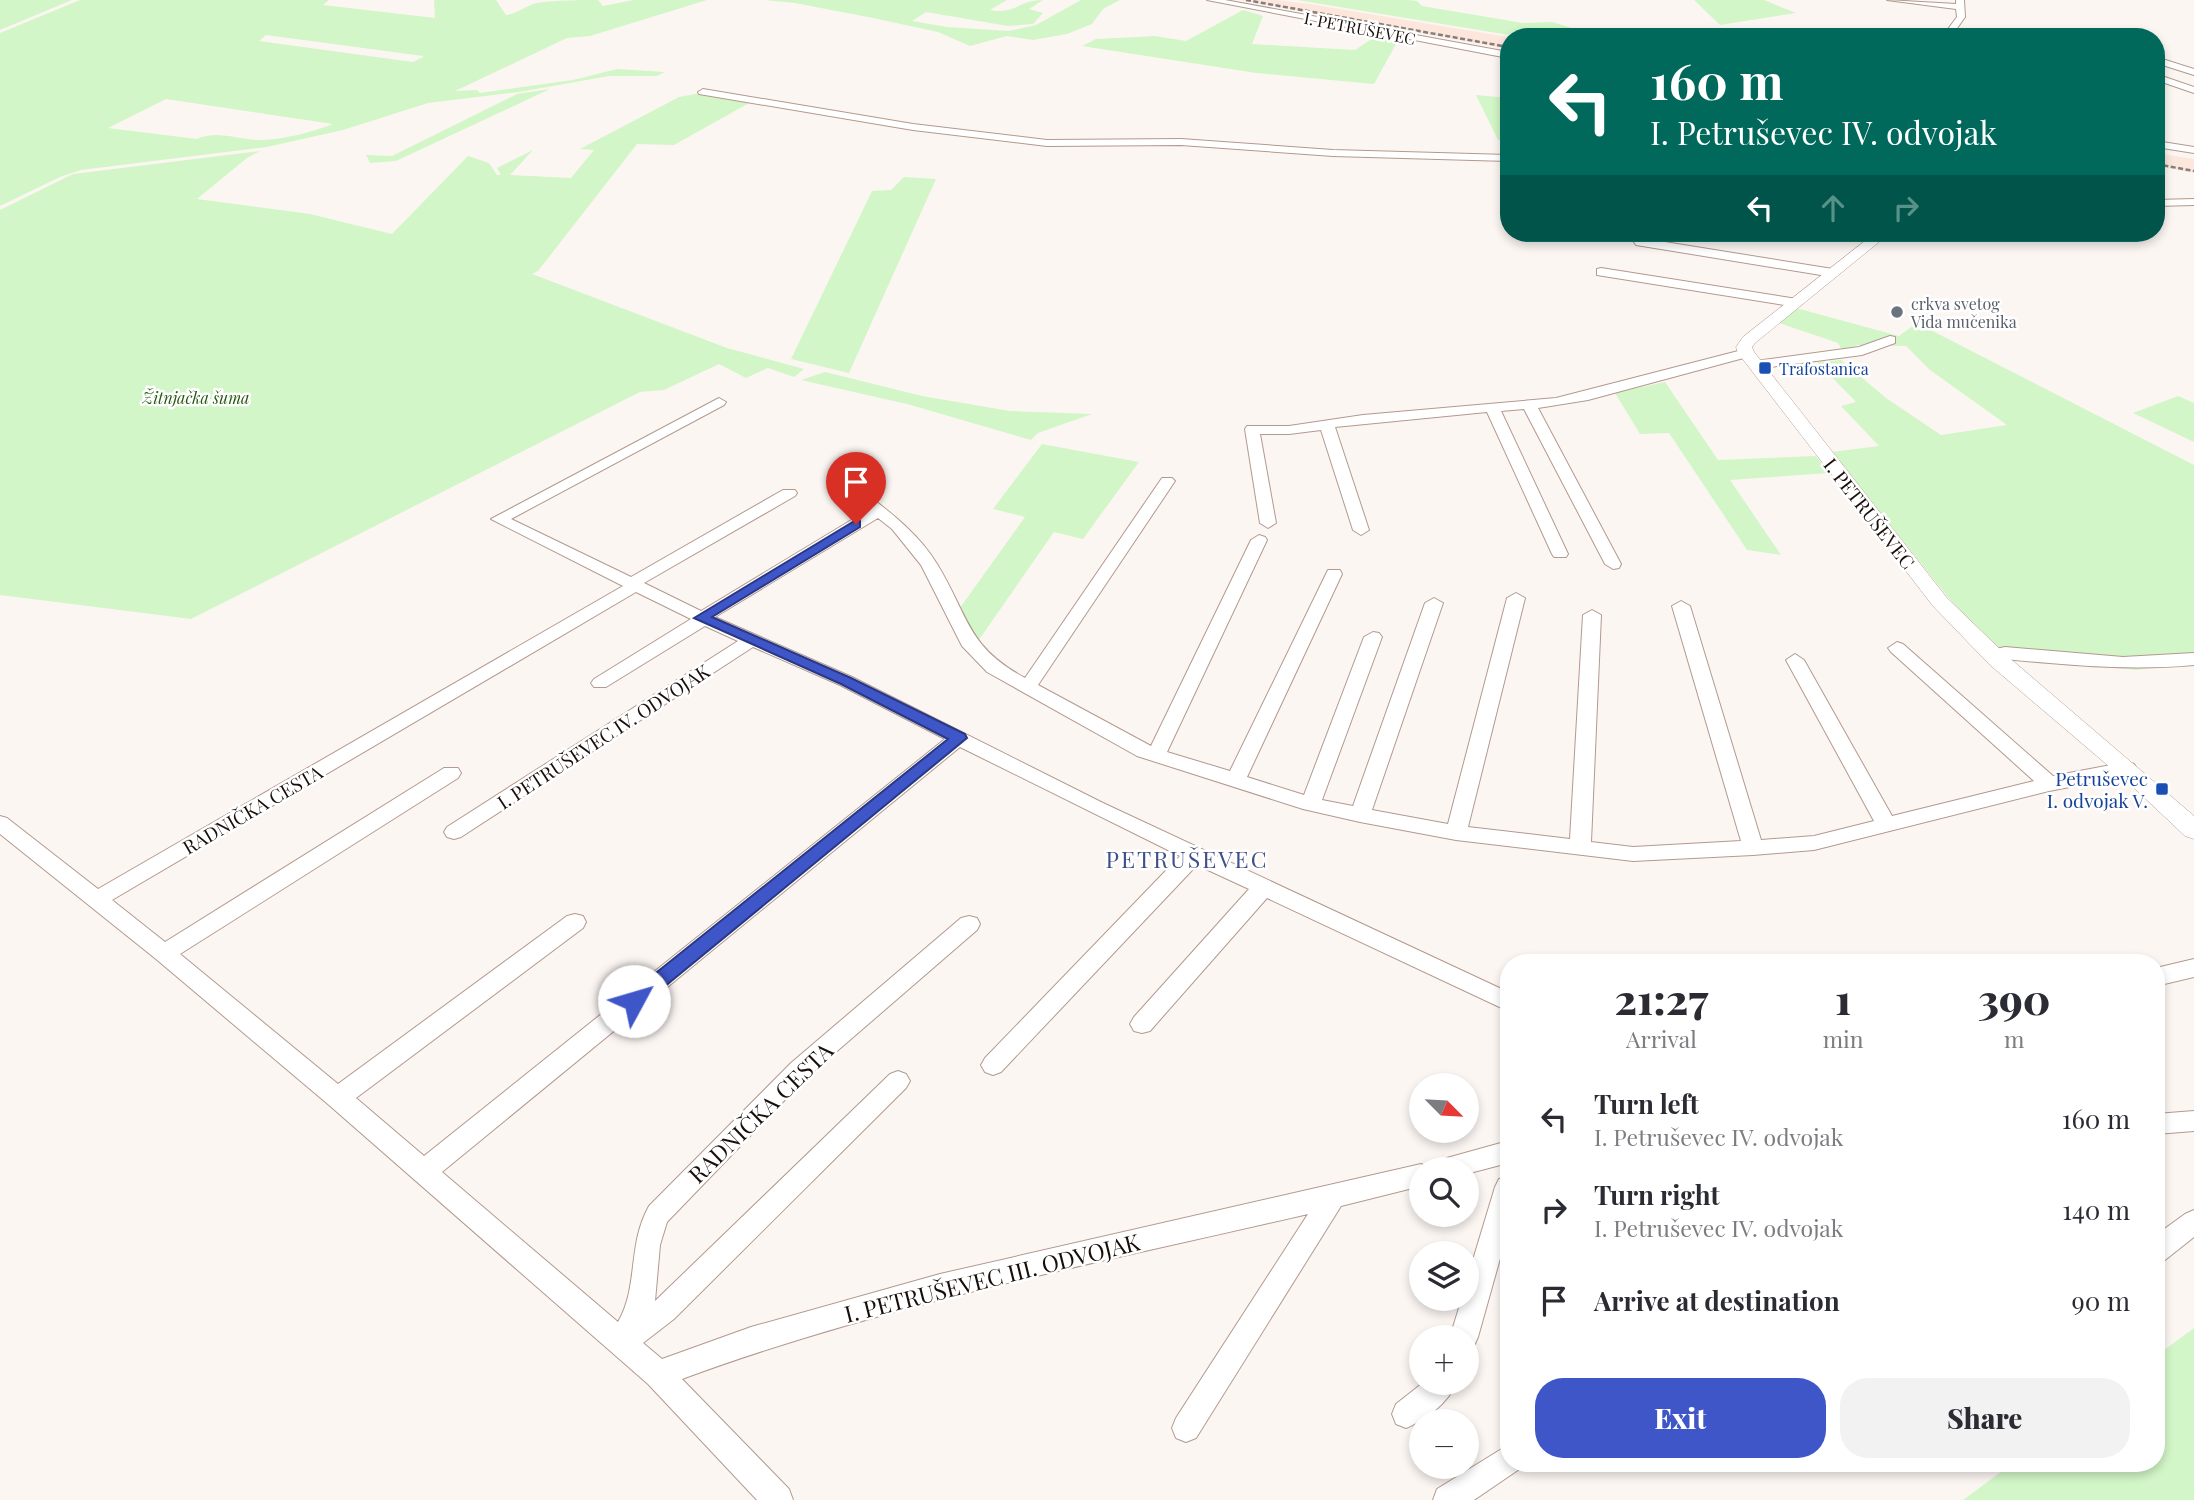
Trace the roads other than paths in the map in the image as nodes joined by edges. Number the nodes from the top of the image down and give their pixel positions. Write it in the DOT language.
graph roads {
  1 [pos="1211,0"];
  2 [pos="1891,0"];
  3 [pos="1961,4"];
  4 [pos="1952,28"];
  5 [pos="1500,54"];
  6 [pos="2165,63"];
  7 [pos="2194,72"];
  8 [pos="2165,80"];
  9 [pos="2194,90"];
  10 [pos="703,92"];
  11 [pos="2165,145"];
  12 [pos="2194,150"];
  13 [pos="1500,158"];
  14 [pos="2194,202"];
  15 [pos="2165,203"];
  16 [pos="1640,242"];
  17 [pos="1871,242"];
  18 [pos="1601,272"];
  19 [pos="1833,274"];
  20 [pos="1797,303"];
  21 [pos="1890,340"];
  22 [pos="1750,359"];
  23 [pos="719,402"];
  24 [pos="1529,404"];
  25 [pos="1492,408"];
  26 [pos="1327,425"];
  27 [pos="1167,481"];
  28 [pos="789,493"];
  29 [pos="858,495"];
  30 [pos="878,511"];
  31 [pos="1269,523"];
  32 [pos="1362,530"];
  33 [pos="1259,540"];
  34 [pos="1560,554"];
  35 [pos="1613,564"];
  36 [pos="1334,574"];
  37 [pos="633,585"];
  38 [pos="1516,597"];
  39 [pos="1434,603"];
  40 [pos="1681,606"];
  41 [pos="1592,615"];
  42 [pos="703,619"];
  43 [pos="1373,637"];
  44 [pos="753,639"];
  45 [pos="1897,648"];
  46 [pos="1992,655"];
  47 [pos="2194,659"];
  48 [pos="1795,660"];
  49 [pos="600,683"];
  50 [pos="1028,687"];
  51 [pos="959,738"];
  52 [pos="1156,755"];
  53 [pos="2127,769"];
  54 [pos="451,773"];
  55 [pos="1235,781"];
  56 [pos="2049,784"];
  57 [pos="1310,804"];
  58 [pos="1360,815"];
  59 [pos="0,823"];
  60 [pos="1887,826"];
  61 [pos="2194,830"];
  62 [pos="454,832"];
  63 [pos="1456,832"];
  64 [pos="1753,848"];
  65 [pos="1580,849"];
  66 [pos="1194,855"];
  67 [pos="1264,887"];
  68 [pos="97,899"];
  69 [pos="575,922"];
  70 [pos="969,925"];
  71 [pos="164,953"];
  72 [pos="2194,968"];
  73 [pos="2165,975"];
  74 [pos="1500,998"];
  75 [pos="1142,1024"];
  76 [pos="993,1065"];
  77 [pos="898,1081"];
  78 [pos="338,1098"];
  79 [pos="2194,1121"];
  80 [pos="2165,1123"];
  81 [pos="1500,1154"];
  82 [pos="1479,1160"];
  83 [pos="424,1171"];
  84 [pos="1409,1178"];
  85 [pos="1332,1199"];
  86 [pos="1500,1213"];
  87 [pos="2194,1222"];
  88 [pos="2165,1244"];
  89 [pos="1467,1325"];
  90 [pos="621,1343"];
  91 [pos="658,1374"];
  92 [pos="1431,1395"];
  93 [pos="1406,1414"];
  94 [pos="1186,1429"];
  95 [pos="1500,1465"];
  96 [pos="778,1500"];
  97 [pos="1448,1500"];
  1 -- 5 [label="street, I. PETRUŠEVEC"];
  2 -- 3 [label="street"];
  3 -- 4 [label="street"];
  6 -- 7 [label="street"];
  8 -- 9 [label="street"];
  10 -- 13 [label="street"];
  11 -- 12 [label="street"];
  14 -- 15 [label="street"];
  16 -- 19 [label="street"];
  17 -- 19 [label="street"];
  18 -- 20 [label="street"];
  19 -- 20 [label="street"];
  20 -- 22 [label="street"];
  21 -- 22 [label="street"];
  22 -- 24 [label="street"];
  22 -- 46 [label="street, I. PETRUŠEVEC"];
  23 -- 37 [label="street"];
  24 -- 25 [label="street"];
  24 -- 35 [label="street"];
  25 -- 26 [label="street"];
  25 -- 34 [label="street"];
  26 -- 31 [label="street"];
  26 -- 32 [label="street"];
  27 -- 50 [label="street"];
  28 -- 37 [label="street"];
  29 -- 30 [label="street"];
  30 -- 42 [label="street"];
  30 -- 50 [label="street"];
  33 -- 52 [label="street"];
  36 -- 55 [label="street"];
  37 -- 42 [label="street"];
  37 -- 68 [label="street, RADNIČKA CESTA"];
  38 -- 63 [label="street"];
  39 -- 58 [label="street"];
  40 -- 64 [label="street"];
  41 -- 65 [label="street"];
  42 -- 44 [label="street"];
  42 -- 49 [label="street"];
  43 -- 57 [label="street"];
  44 -- 51 [label="street"];
  44 -- 62 [label="street, I. PETRUŠEVEC IV. ODVOJAK"];
  45 -- 56 [label="street"];
  46 -- 47 [label="street"];
  46 -- 53 [label="street, I. PETRUŠEVEC"];
  48 -- 60 [label="street"];
  50 -- 52 [label="street"];
  51 -- 66 [label="street"];
  51 -- 83 [label="street"];
  52 -- 55 [label="street"];
  53 -- 56 [label="street"];
  53 -- 61 [label="street, I. PETRUŠEVEC"];
  54 -- 71 [label="street"];
  55 -- 57 [label="street"];
  56 -- 60 [label="street"];
  57 -- 58 [label="street"];
  58 -- 63 [label="street"];
  59 -- 68 [label="street"];
  60 -- 64 [label="street"];
  63 -- 65 [label="street"];
  64 -- 65 [label="street"];
  66 -- 67 [label="street"];
  66 -- 76 [label="street"];
  67 -- 74 [label="street"];
  67 -- 75 [label="street"];
  68 -- 71 [label="street"];
  69 -- 78 [label="street"];
  70 -- 90 [label="street, RADNIČKA CESTA"];
  71 -- 78 [label="street"];
  72 -- 73 [label="street"];
  77 -- 90 [label="street"];
  78 -- 83 [label="street"];
  79 -- 80 [label="street"];
  81 -- 82 [label="street"];
  83 -- 90 [label="street"];
  84 -- 85 [label="street, I. PETRUŠEVEC III. ODVOJAK"];
  85 -- 91 [label="street, I. PETRUŠEVEC III. ODVOJAK"];
  85 -- 94 [label="street"];
  86 -- 89 [label="street"];
  87 -- 88 [label="street"];
  90 -- 91 [label="street"];
  91 -- 96 [label="street"];
  92 -- 93 [label="street"];
  95 -- 97 [label="street"];
}
